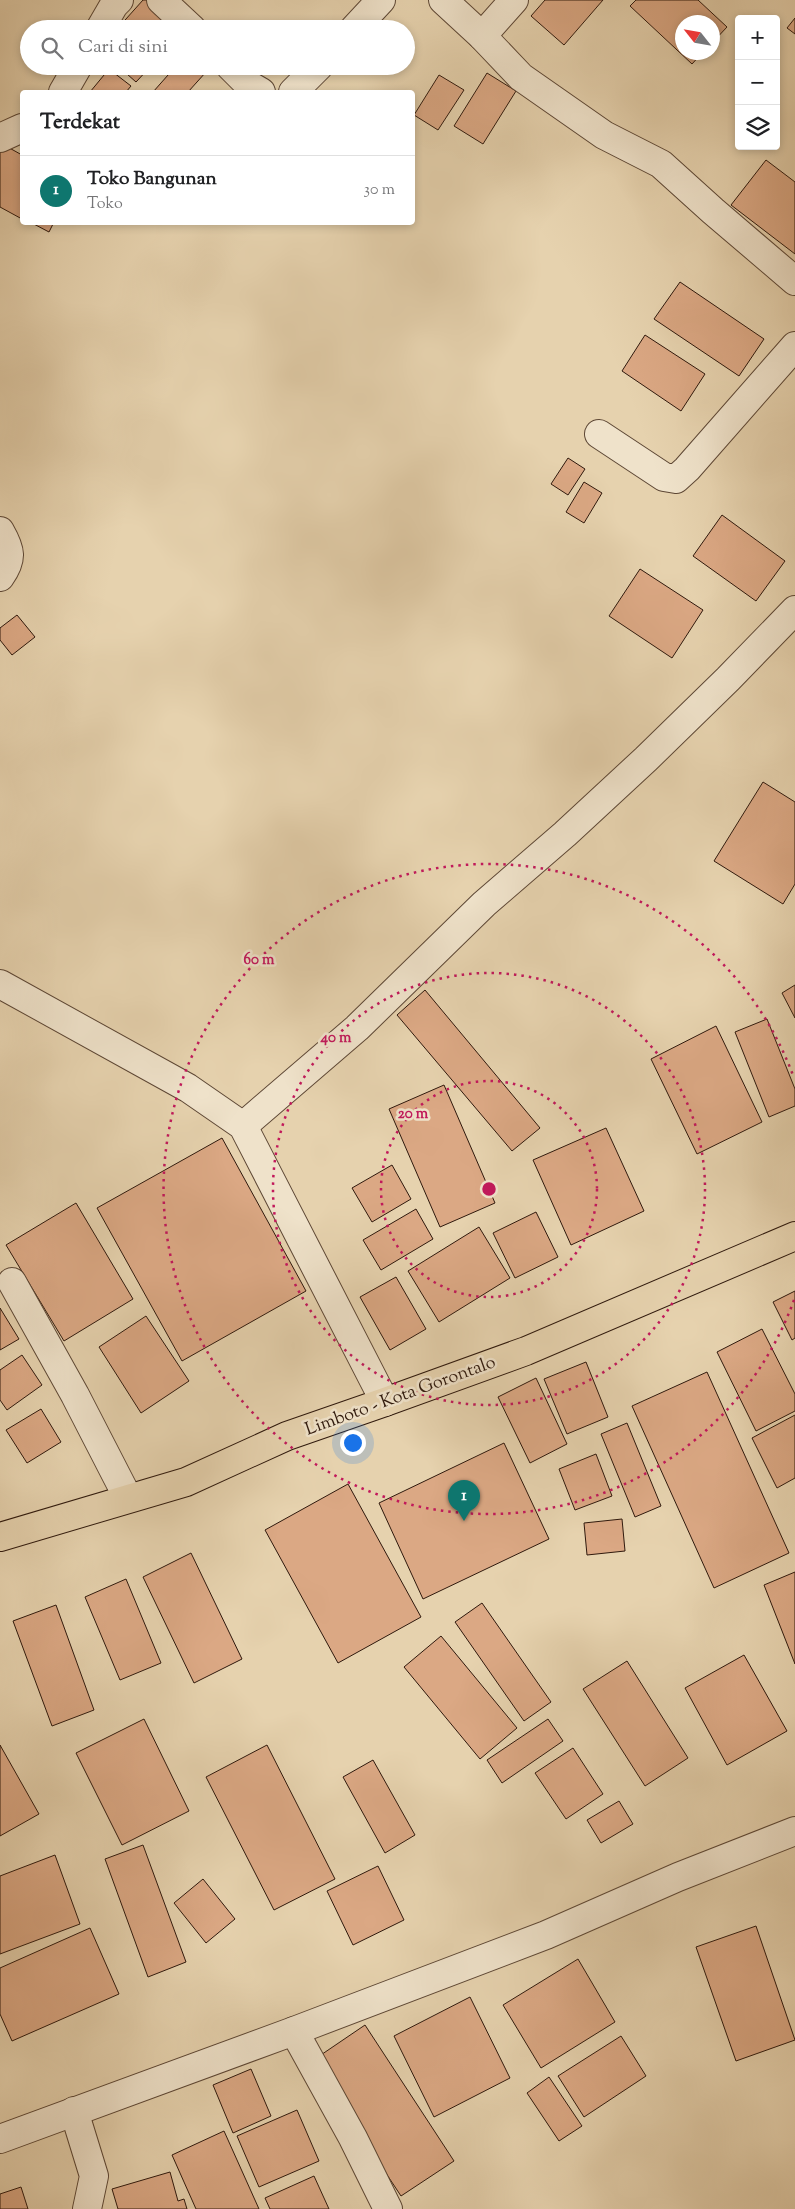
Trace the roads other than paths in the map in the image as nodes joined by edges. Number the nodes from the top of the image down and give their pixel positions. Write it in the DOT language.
graph roads {
  1 [pos="119,0"];
  2 [pos="161,0"];
  3 [pos="381,0"];
  4 [pos="443,0"];
  5 [pos="514,0"];
  6 [pos="105,20"];
  7 [pos="182,20"];
  8 [pos="362,20"];
  9 [pos="482,36"];
  10 [pos="73,75"];
  11 [pos="239,75"];
  12 [pos="310,75"];
  13 [pos="64,90"];
  14 [pos="257,90"];
  15 [pos="295,90"];
  16 [pos="20,129"];
  17 [pos="0,138"];
  18 [pos="795,281"];
  19 [pos="795,346"];
  20 [pos="599,434"];
  21 [pos="0,531"];
  22 [pos="0,577"];
  23 [pos="795,610"];
  24 [pos="0,984"];
  25 [pos="243,1126"];
  26 [pos="795,1236"];
  27 [pos="12,1282"];
  28 [pos="385,1402"];
  29 [pos="128,1498"];
  30 [pos="0,1537"];
  31 [pos="795,1831"];
  32 [pos="294,2031"];
  33 [pos="74,2111"];
  34 [pos="0,2139"];
  35 [pos="87,2209"];
  36 [pos="388,2209"];
  1 -- 6 [label="street"];
  2 -- 7 [label="street"];
  3 -- 8 [label="street"];
  4 -- 9 [label="street"];
  5 -- 9 [label="street"];
  9 -- 18 [label="street"];
  10 -- 13 [label="street"];
  11 -- 14 [label="street"];
  12 -- 15 [label="street"];
  16 -- 17 [label="street"];
  19 -- 20 [label="street"];
  21 -- 22 [label="street"];
  23 -- 25 [label="street"];
  24 -- 25 [label="street"];
  25 -- 28 [label="street"];
  26 -- 28 [label="highway, Limboto - Kota Gorontalo"];
  27 -- 29 [label="street"];
  28 -- 29 [label="highway, Limboto - Kota Gorontalo"];
  29 -- 30 [label="highway, Limboto - Kota Gorontalo"];
  31 -- 32 [label="street"];
  32 -- 33 [label="street"];
  32 -- 36 [label="street"];
  33 -- 34 [label="street"];
  33 -- 35 [label="street"];
}
